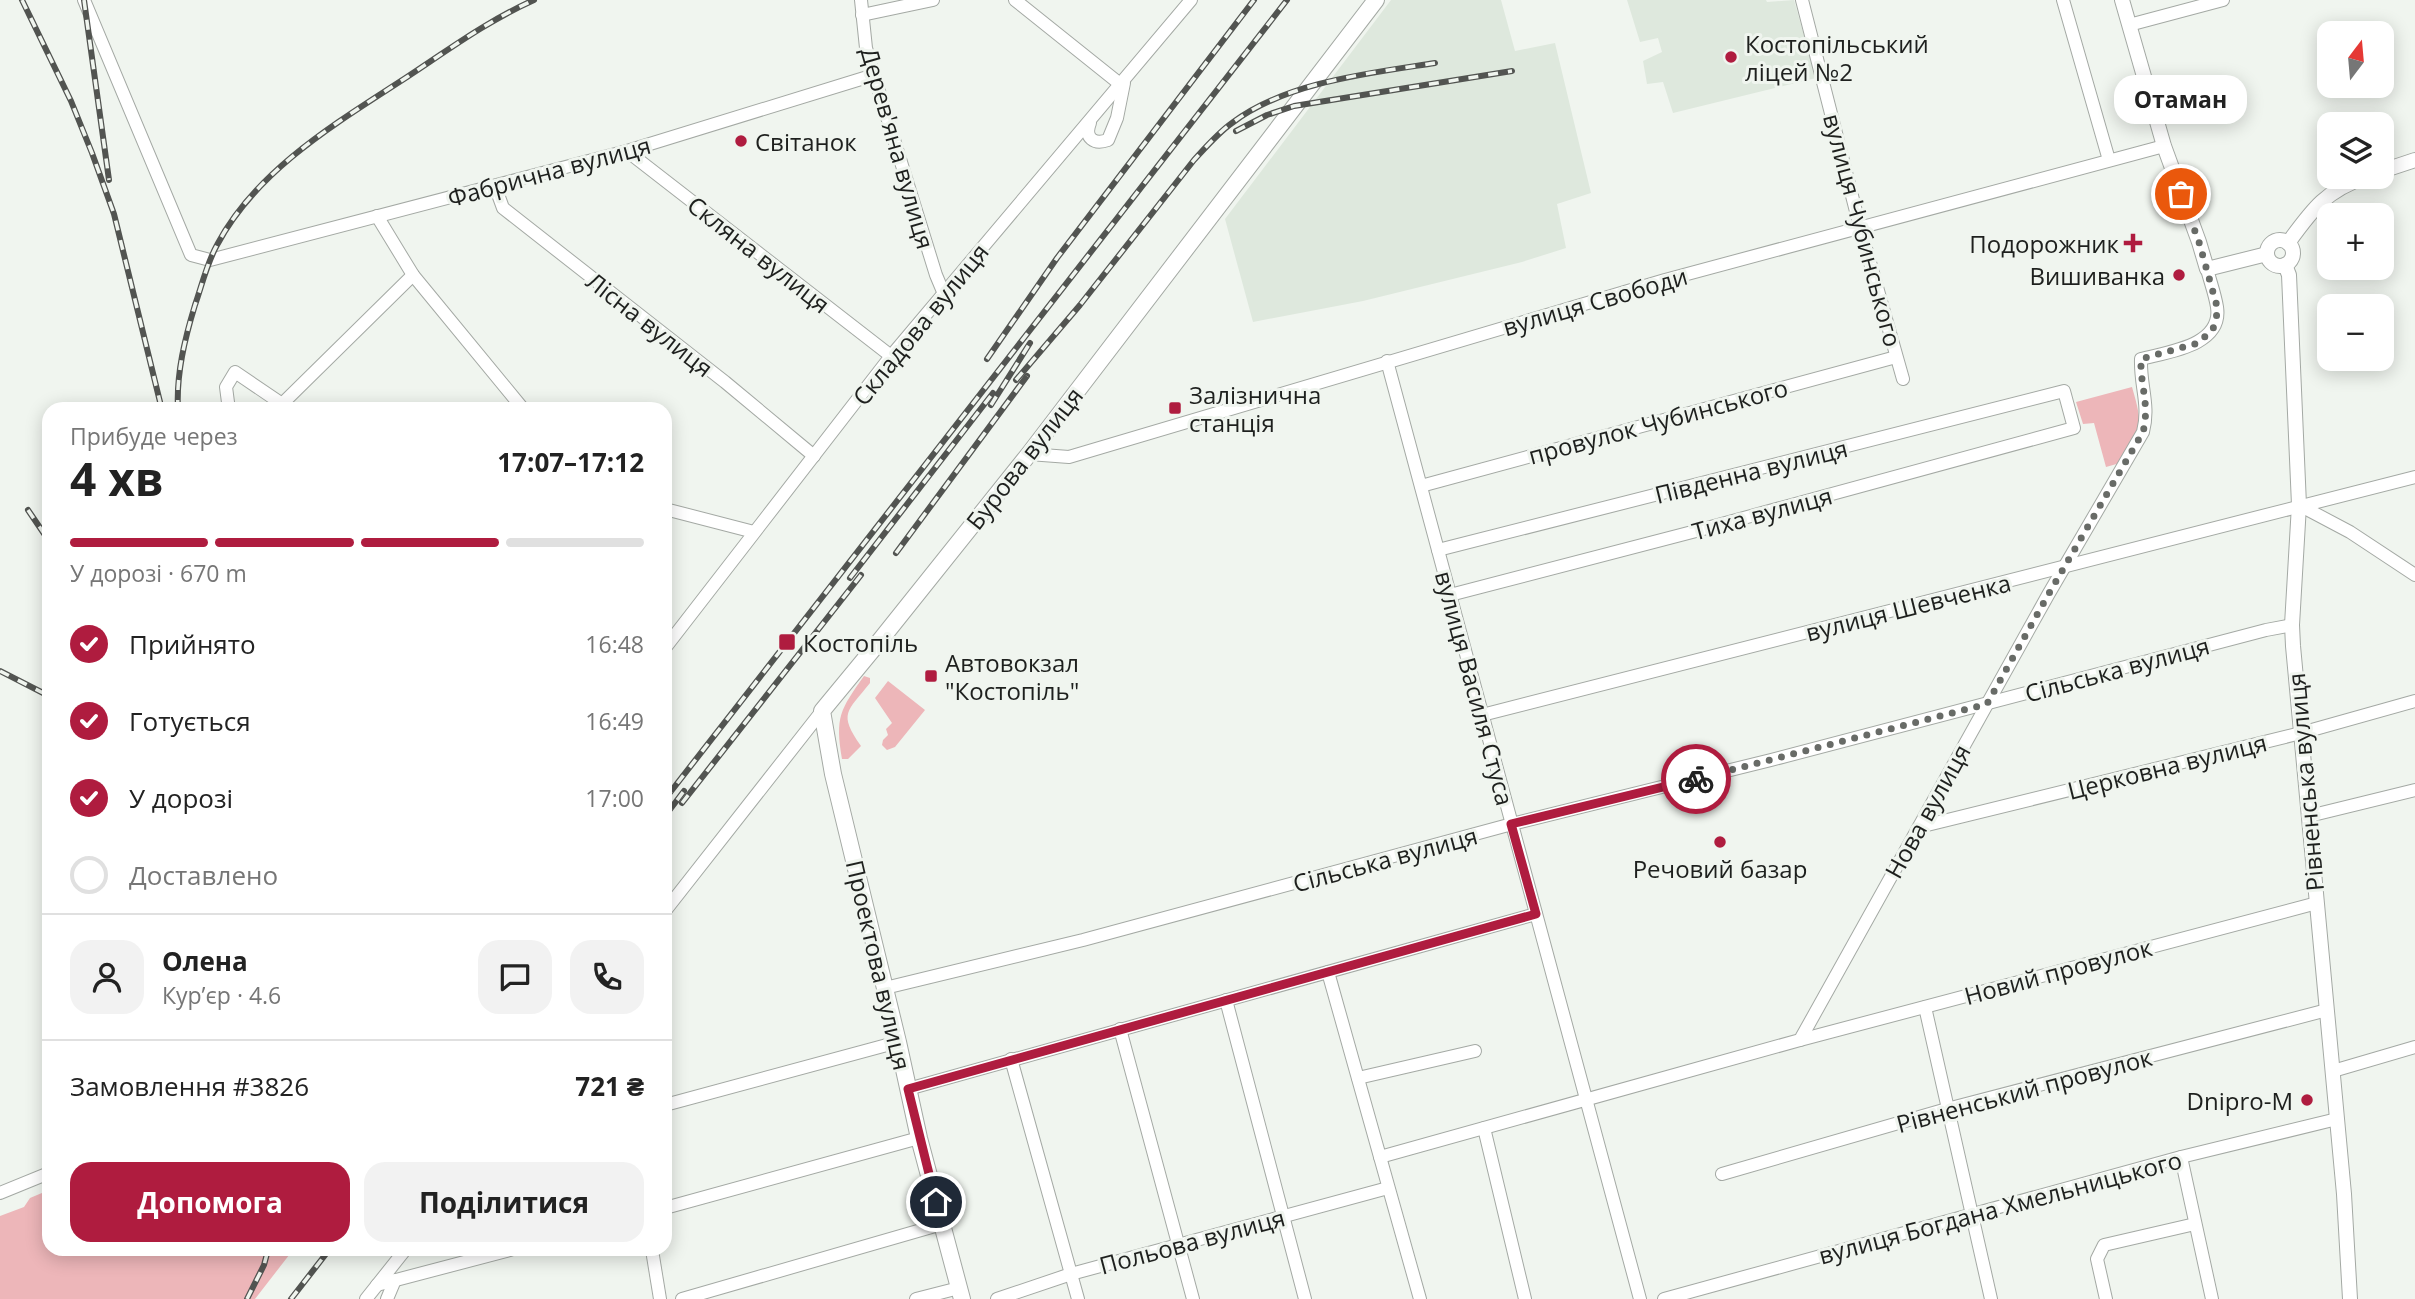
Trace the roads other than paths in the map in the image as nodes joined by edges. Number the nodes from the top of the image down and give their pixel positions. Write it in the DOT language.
graph roads {
  1 [pos="84,0"];
  2 [pos="860,0"];
  3 [pos="933,0"];
  4 [pos="1015,0"];
  5 [pos="1376,0"];
  6 [pos="1802,0"];
  7 [pos="2063,0"];
  8 [pos="2122,0"];
  9 [pos="2223,0"];
  10 [pos="1184,3"];
  11 [pos="862,15"];
  12 [pos="2129,25"];
  13 [pos="874,75"];
  14 [pos="1123,80"];
  15 [pos="1096,114"];
  16 [pos="2164,146"];
  17 [pos="628,151"];
  18 [pos="2109,160"];
  19 [pos="2415,160"];
  20 [pos="2394,167"];
  21 [pos="495,186"];
  22 [pos="2338,189"];
  23 [pos="377,216"];
  24 [pos="1860,227"];
  25 [pos="2288,243"];
  26 [pos="2267,254"];
  27 [pos="2285,265"];
  28 [pos="2207,269"];
  29 [pos="413,275"];
  30 [pos="944,294"];
  31 [pos="891,356"];
  32 [pos="1896,357"];
  33 [pos="1387,361"];
  34 [pos="1903,379"];
  35 [pos="2064,391"];
  36 [pos="228,402"];
  37 [pos="281,402"];
  38 [pos="291,402"];
  39 [pos="517,402"];
  40 [pos="1029,454"];
  41 [pos="814,456"];
  42 [pos="2415,477"];
  43 [pos="1421,486"];
  44 [pos="2299,505"];
  45 [pos="672,511"];
  46 [pos="754,532"];
  47 [pos="1438,550"];
  48 [pos="2064,568"];
  49 [pos="2415,575"];
  50 [pos="1450,596"];
  51 [pos="2292,625"];
  52 [pos="672,639"];
  53 [pos="2415,701"];
  54 [pos="1987,704"];
  55 [pos="821,710"];
  56 [pos="1482,715"];
  57 [pos="2301,733"];
  58 [pos="2415,790"];
  59 [pos="2309,816"];
  60 [pos="1511,824"];
  61 [pos="1919,827"];
  62 [pos="672,902"];
  63 [pos="2317,903"];
  64 [pos="1536,914"];
  65 [pos="1328,972"];
  66 [pos="885,988"];
  67 [pos="1226,1000"];
  68 [pos="1925,1007"];
  69 [pos="2327,1010"];
  70 [pos="1120,1029"];
  71 [pos="1800,1040"];
  72 [pos="898,1042"];
  73 [pos="2415,1047"];
  74 [pos="1475,1051"];
  75 [pos="1012,1059"];
  76 [pos="2333,1071"];
  77 [pos="1358,1078"];
  78 [pos="908,1089"];
  79 [pos="1586,1100"];
  80 [pos="672,1103"];
  81 [pos="1947,1109"];
  82 [pos="2337,1119"];
  83 [pos="1484,1128"];
  84 [pos="919,1138"];
  85 [pos="1380,1157"];
  86 [pos="2181,1157"];
  87 [pos="1722,1174"];
  88 [pos="42,1176"];
  89 [pos="1388,1188"];
  90 [pos="0,1194"];
  91 [pos="672,1206"];
  92 [pos="1970,1214"];
  93 [pos="1283,1216"];
  94 [pos="942,1224"];
  95 [pos="2195,1224"];
  96 [pos="1179,1245"];
  97 [pos="400,1256"];
  98 [pos="487,1256"];
  99 [pos="653,1256"];
  100 [pos="1071,1274"];
  101 [pos="396,1280"];
  102 [pos="377,1285"];
  103 [pos="960,1293"];
  104 [pos="366,1299"];
  105 [pos="387,1299"];
  106 [pos="660,1299"];
  107 [pos="682,1299"];
  108 [pos="916,1299"];
  109 [pos="997,1299"];
  110 [pos="1078,1299"];
  111 [pos="1194,1299"];
  112 [pos="1305,1299"];
  113 [pos="1420,1299"];
  114 [pos="1525,1299"];
  115 [pos="1640,1299"];
  116 [pos="1664,1299"];
  117 [pos="1991,1299"];
  118 [pos="2106,1299"];
  119 [pos="2212,1299"];
  120 [pos="2350,1299"];
  1 -- 23 [label="street, Фабрична вулиця"];
  2 -- 11 [label="street, Дерев'яна вулиця"];
  3 -- 11 [label="street"];
  4 -- 14 [label="street"];
  5 -- 40 [label="main road, Бурова вулиця"];
  6 -- 24 [label="street, вулиця Чубинського"];
  7 -- 18 [label="street"];
  8 -- 12 [label="street, Нова вулиця"];
  9 -- 12 [label="street"];
  10 -- 14 [label="street, Складова вулиця"];
  11 -- 13 [label="street, Дерев'яна вулиця"];
  12 -- 16 [label="street, Нова вулиця"];
  13 -- 17 [label="street, Фабрична вулиця"];
  13 -- 30 [label="street, Дерев'яна вулиця"];
  14 -- 15 [label="street, Складова вулиця"];
  14 -- 15 [label="street"];
  15 -- 30 [label="street, Складова вулиця"];
  16 -- 18 [label="street, вулиця Свободи"];
  16 -- 28 [label="street, Нова вулиця"];
  17 -- 21 [label="street, Фабрична вулиця"];
  17 -- 31 [label="street, Скляна вулиця"];
  18 -- 24 [label="street, вулиця Свободи"];
  19 -- 20 [label="street"];
  21 -- 23 [label="street, Фабрична вулиця"];
  21 -- 41 [label="street, Лісна вулиця"];
  22 -- 25 [label="street"];
  23 -- 29 [label="street"];
  24 -- 32 [label="street, вулиця Чубинського"];
  24 -- 33 [label="street, вулиця Свободи"];
  25 -- 26 [label="street"];
  25 -- 27 [label="street"];
  26 -- 27 [label="street"];
  26 -- 28 [label="street"];
  27 -- 44 [label="street, Рівненська вулиця"];
  28 -- 48 [label="street, Нова вулиця"];
  29 -- 38 [label="street"];
  29 -- 39 [label="street"];
  30 -- 31 [label="street, Складова вулиця"];
  31 -- 41 [label="street, Складова вулиця"];
  32 -- 34 [label="street, вулиця Чубинського"];
  32 -- 43 [label="street, провулок Чубинського"];
  33 -- 40 [label="street, вулиця Свободи"];
  33 -- 43 [label="street, вулиця Василя Стуса"];
  35 -- 47 [label="street, Південна вулиця"];
  35 -- 50 [label="street, Тиха вулиця"];
  36 -- 37 [label="street"];
  40 -- 55 [label="main road, Бурова вулиця"];
  41 -- 46 [label="street, Складова вулиця"];
  42 -- 44 [label="street, вулиця Шевченка"];
  43 -- 47 [label="street, вулиця Василя Стуса"];
  44 -- 48 [label="street, вулиця Шевченка"];
  44 -- 49 [label="street"];
  44 -- 51 [label="street, Рівненська вулиця"];
  45 -- 46 [label="street"];
  46 -- 52 [label="street, Складова вулиця"];
  47 -- 50 [label="street, вулиця Василя Стуса"];
  48 -- 54 [label="street, Нова вулиця"];
  48 -- 56 [label="street, вулиця Шевченка"];
  50 -- 56 [label="street, вулиця Василя Стуса"];
  51 -- 54 [label="street, Сільська вулиця"];
  51 -- 57 [label="street, Рівненська вулиця"];
  53 -- 57 [label="street, Церковна вулиця"];
  54 -- 60 [label="street, Сільська вулиця"];
  54 -- 61 [label="street, Нова вулиця"];
  55 -- 62 [label="street, Бурова вулиця"];
  55 -- 66 [label="main road, Проектова вулиця"];
  56 -- 60 [label="street, вулиця Василя Стуса"];
  57 -- 59 [label="street, Рівненська вулиця"];
  57 -- 61 [label="street, Церковна вулиця"];
  58 -- 59 [label="street"];
  59 -- 63 [label="street, Рівненська вулиця"];
  60 -- 64 [label="street, вулиця Василя Стуса"];
  60 -- 66 [label="street, Сільська вулиця"];
  61 -- 71 [label="street, Нова вулиця"];
  63 -- 68 [label="street, Новий провулок"];
  63 -- 69 [label="street, Рівненська вулиця"];
  64 -- 65 [label="street"];
  64 -- 79 [label="street, вулиця Василя Стуса"];
  65 -- 67 [label="street"];
  65 -- 77 [label="street"];
  66 -- 72 [label="main road, Проектова вулиця"];
  67 -- 70 [label="street"];
  67 -- 93 [label="street"];
  68 -- 71 [label="street, Новий провулок"];
  68 -- 81 [label="street"];
  69 -- 76 [label="street, Рівненська вулиця"];
  69 -- 81 [label="street, Рівненський провулок"];
  70 -- 75 [label="street"];
  70 -- 96 [label="street"];
  71 -- 79 [label="street"];
  72 -- 78 [label="main road, Проектова вулиця"];
  72 -- 80 [label="street"];
  73 -- 76 [label="street"];
  74 -- 77 [label="street"];
  75 -- 78 [label="street"];
  75 -- 100 [label="street"];
  76 -- 82 [label="street, Рівненська вулиця"];
  77 -- 85 [label="street"];
  78 -- 84 [label="main road, Проектова вулиця"];
  79 -- 83 [label="street"];
  79 -- 115 [label="street, вулиця Василя Стуса"];
  81 -- 87 [label="street, Рівненський провулок"];
  81 -- 92 [label="street"];
  82 -- 86 [label="street, вулиця Богдана Хмельницького"];
  82 -- 120 [label="street, Рівненська вулиця"];
  83 -- 85 [label="street"];
  83 -- 114 [label="street"];
  84 -- 91 [label="street"];
  84 -- 94 [label="main road, Проектова вулиця"];
  85 -- 89 [label="street"];
  86 -- 92 [label="street, вулиця Богдана Хмельницького"];
  86 -- 95 [label="street"];
  88 -- 90 [label="street"];
  89 -- 93 [label="street, Польова вулиця"];
  89 -- 113 [label="street"];
  92 -- 116 [label="street, вулиця Богдана Хмельницького"];
  92 -- 117 [label="street"];
  93 -- 96 [label="street, Польова вулиця"];
  93 -- 112 [label="street"];
  94 -- 103 [label="main road, Проектова вулиця"];
  94 -- 107 [label="street"];
  95 -- 118 [label="street"];
  95 -- 119 [label="street"];
  96 -- 100 [label="street, Польова вулиця"];
  96 -- 111 [label="street"];
  97 -- 102 [label="street"];
  98 -- 101 [label="street"];
  99 -- 106 [label="street"];
  100 -- 109 [label="street, Польова вулиця"];
  100 -- 110 [label="street"];
  101 -- 102 [label="street"];
  101 -- 105 [label="street"];
  102 -- 104 [label="street"];
  103 -- 108 [label="street"];
}
